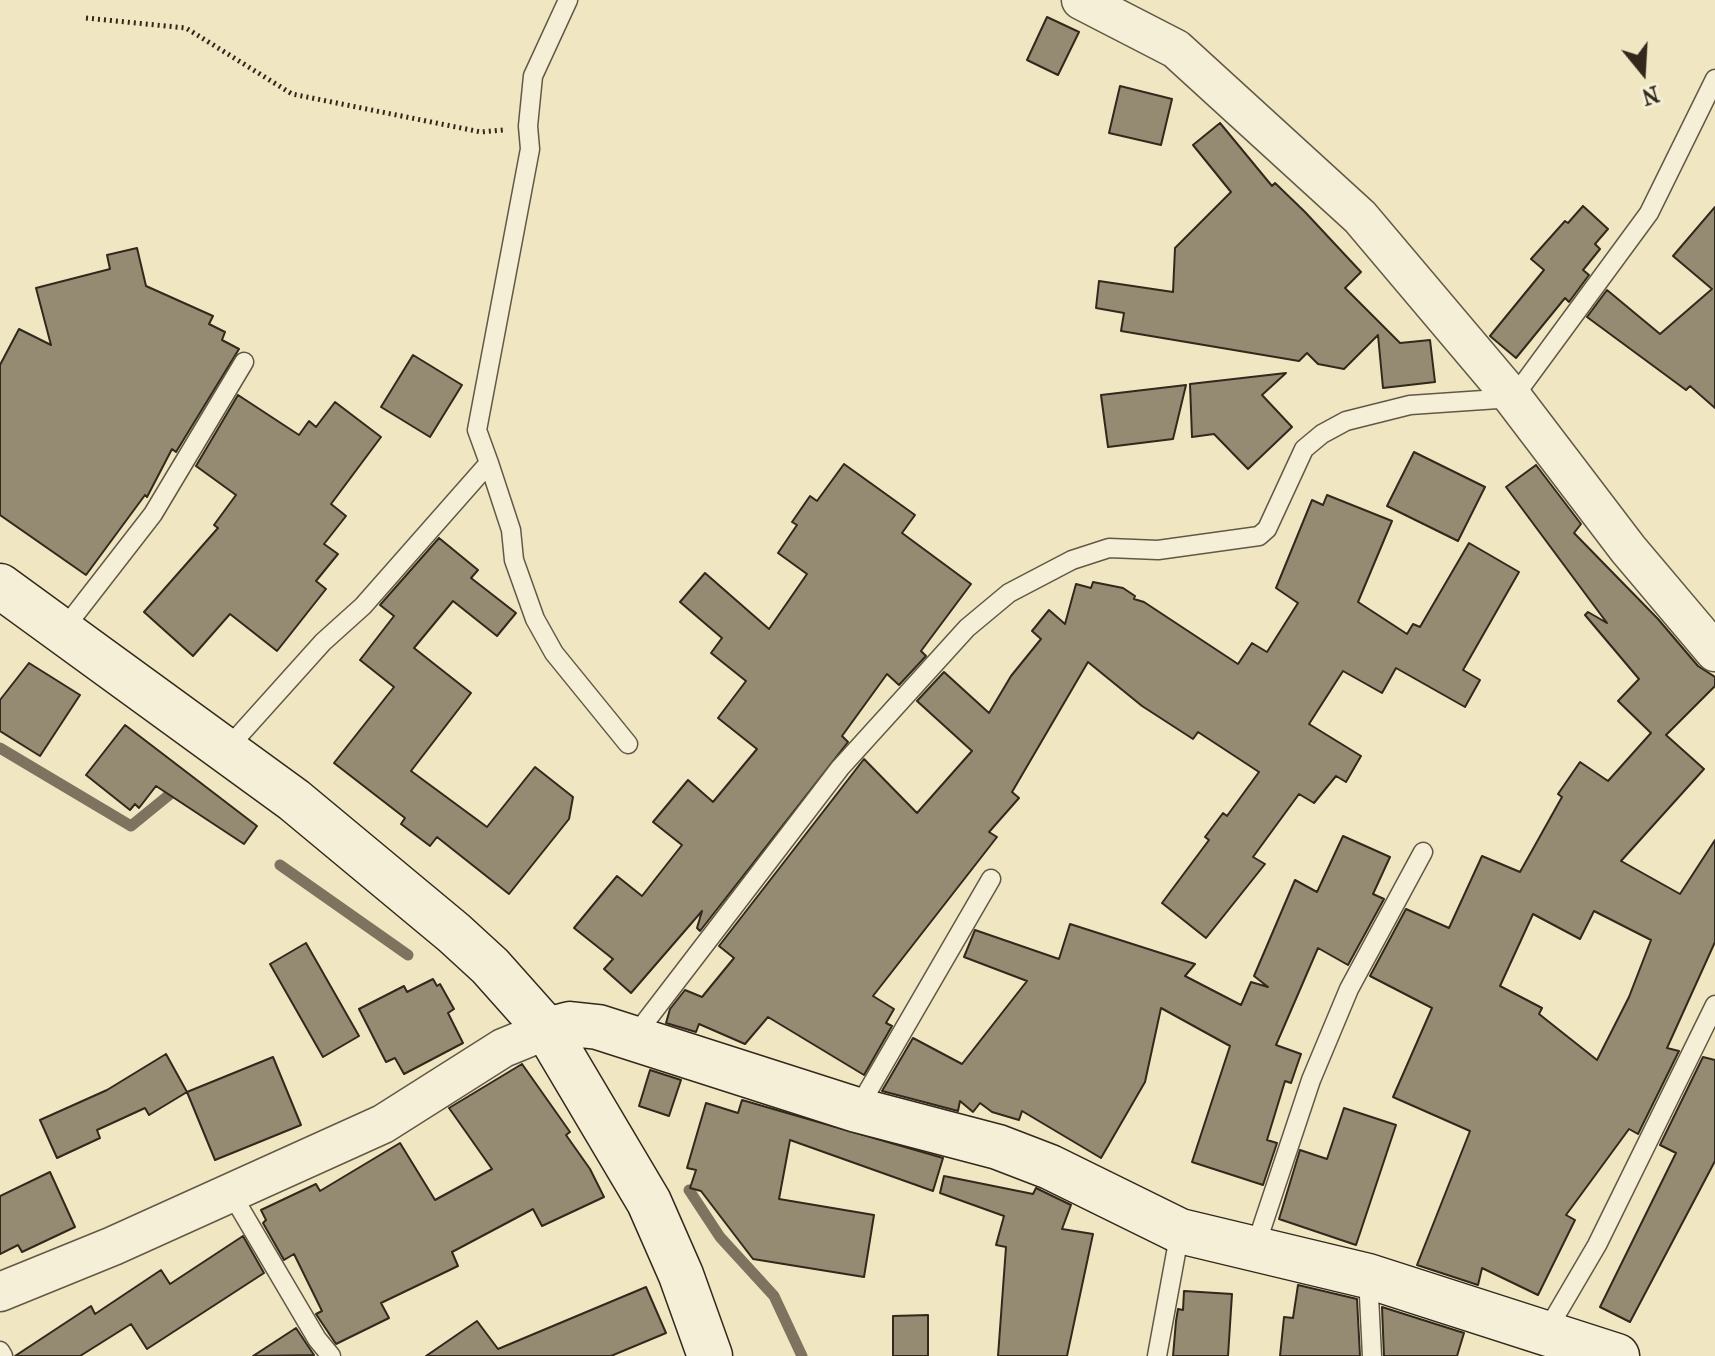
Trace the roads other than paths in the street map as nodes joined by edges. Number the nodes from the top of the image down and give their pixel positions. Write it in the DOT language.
graph roads {
  1 [pos="568,0"];
  2 [pos="1081,0"];
  3 [pos="1715,79"];
  4 [pos="244,362"];
  5 [pos="1513,398"];
  6 [pos="489,463"];
  7 [pos="0,586"];
  8 [pos="63,630"];
  9 [pos="1715,652"];
  10 [pos="628,744"];
  11 [pos="225,751"];
  12 [pos="1423,852"];
  13 [pos="991,879"];
  14 [pos="1715,1005"];
  15 [pos="547,1030"];
  16 [pos="633,1038"];
  17 [pos="857,1110"];
  18 [pos="231,1193"];
  19 [pos="1180,1231"];
  20 [pos="1254,1251"];
  21 [pos="1368,1276"];
  22 [pos="0,1292"];
  23 [pos="1546,1332"];
  24 [pos="0,1351"];
  25 [pos="3,1356"];
  26 [pos="331,1356"];
  27 [pos="710,1356"];
  28 [pos="1157,1356"];
  29 [pos="1372,1356"];
  30 [pos="1617,1356"];
  1 -- 6 [label="lane"];
  2 -- 5 [label="street"];
  3 -- 5 [label="lane"];
  4 -- 8 [label="lane"];
  5 -- 9 [label="street"];
  5 -- 16 [label="lane"];
  6 -- 10 [label="lane"];
  6 -- 11 [label="lane"];
  7 -- 8 [label="main road"];
  8 -- 11 [label="main road"];
  11 -- 15 [label="main road"];
  12 -- 20 [label="lane"];
  13 -- 17 [label="lane"];
  14 -- 23 [label="lane"];
  15 -- 16 [label="main road"];
  15 -- 18 [label="street"];
  15 -- 27 [label="main road"];
  16 -- 17 [label="main road"];
  17 -- 19 [label="main road"];
  18 -- 22 [label="street"];
  18 -- 26 [label="lane"];
  19 -- 20 [label="main road"];
  19 -- 28 [label="lane"];
  20 -- 21 [label="main road"];
  21 -- 23 [label="main road"];
  21 -- 29 [label="lane"];
  23 -- 30 [label="main road"];
  24 -- 25 [label="lane"];
}
